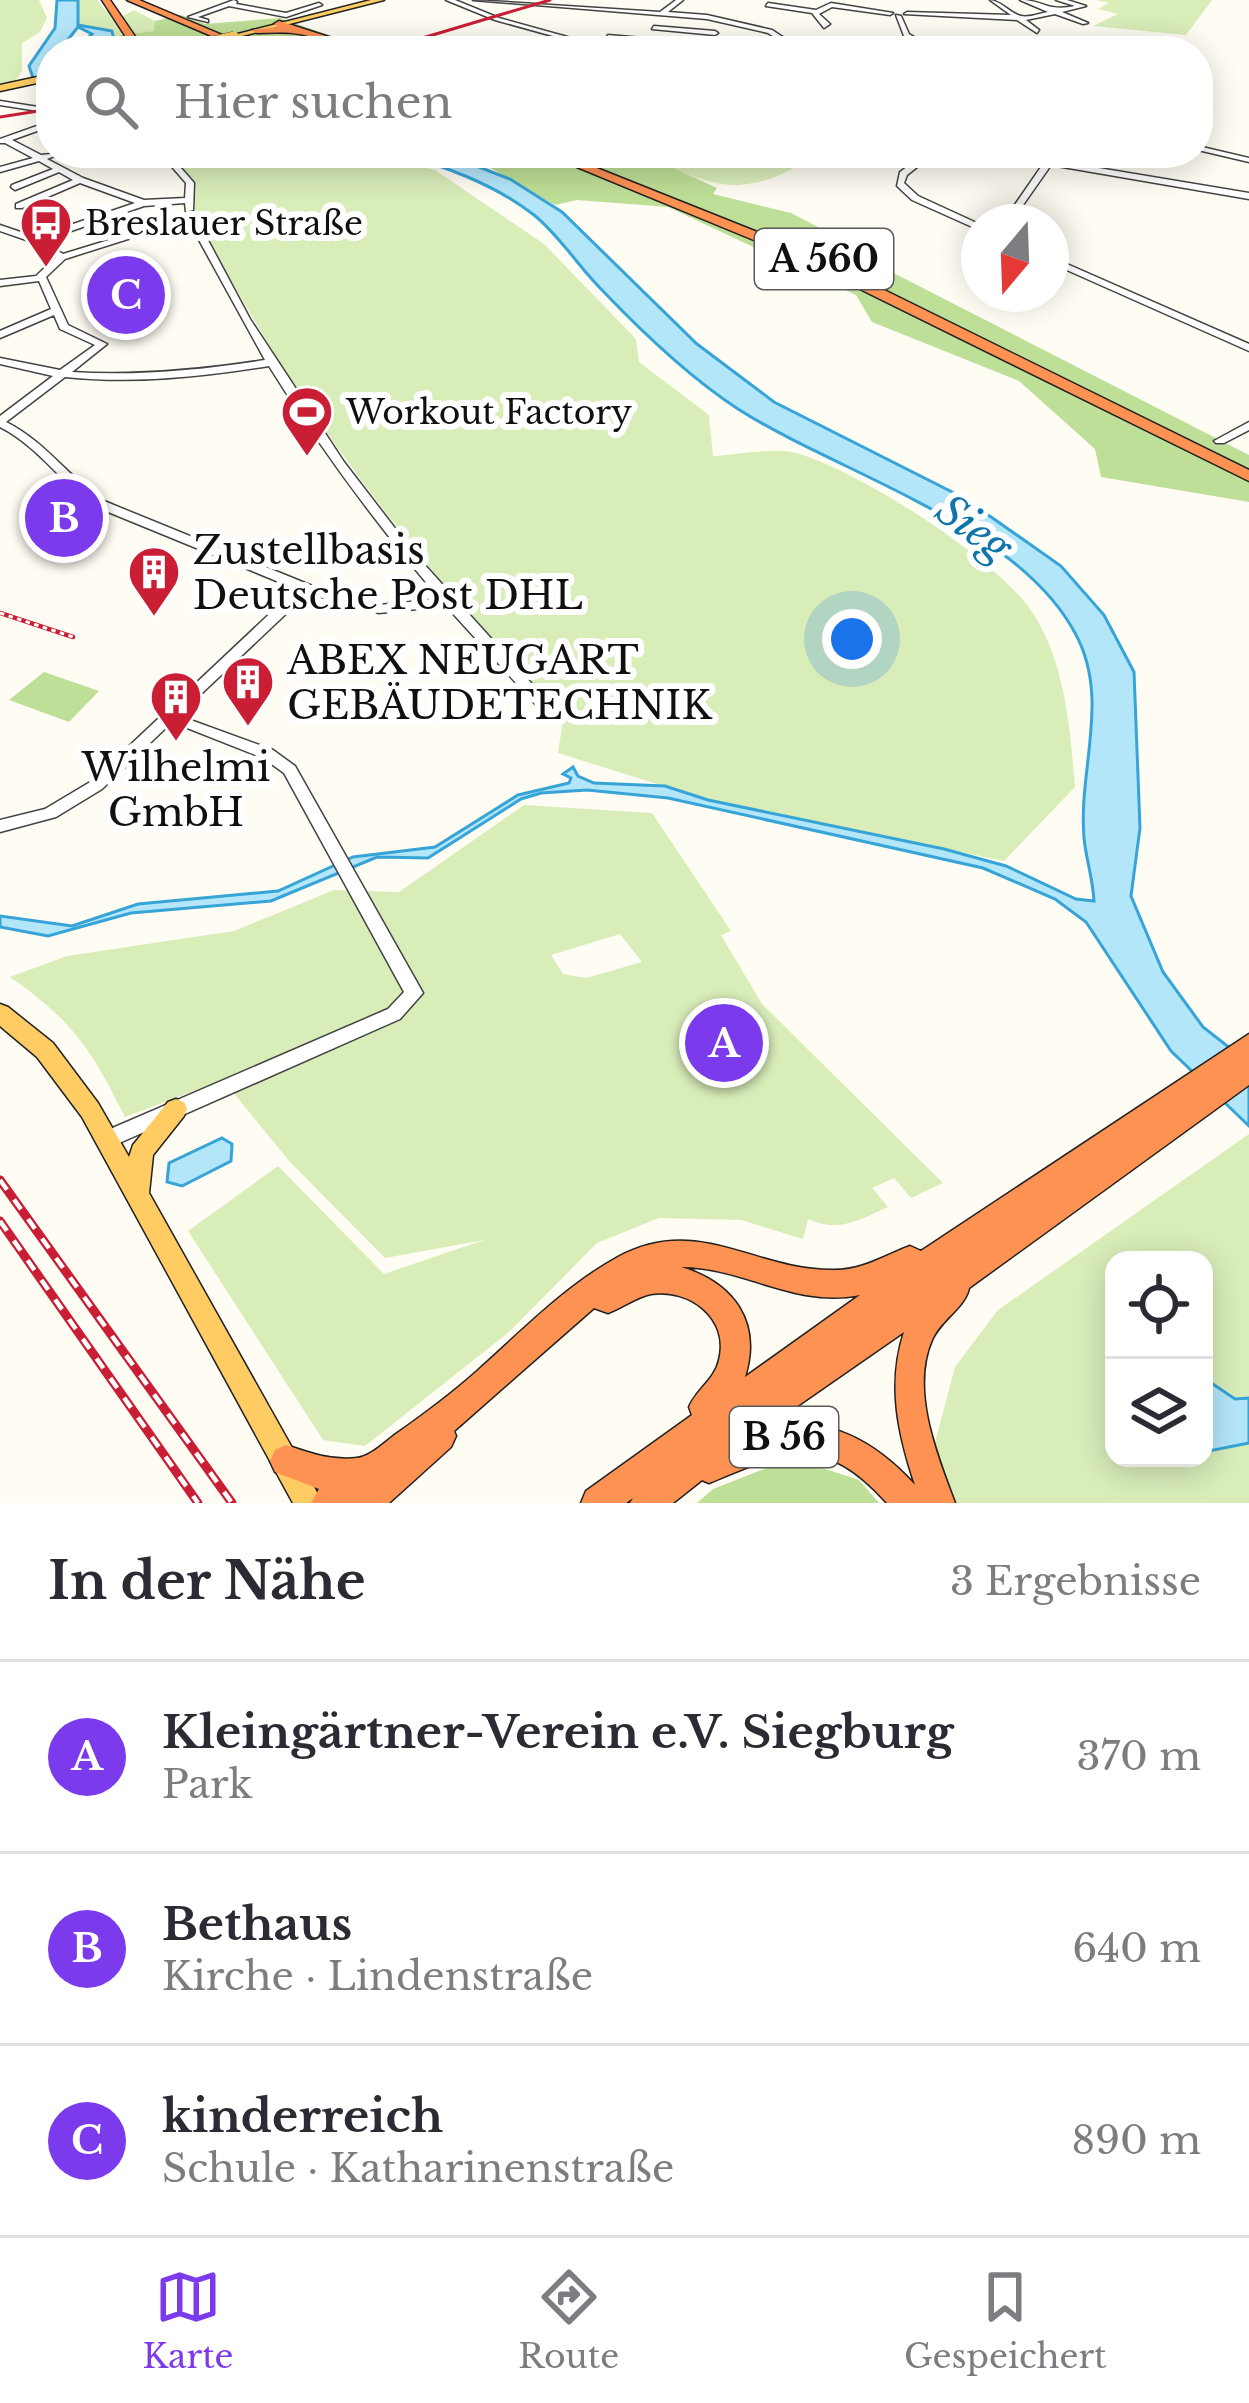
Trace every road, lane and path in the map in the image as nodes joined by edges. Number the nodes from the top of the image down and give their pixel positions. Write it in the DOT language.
graph roads {
  1 [pos="106,0"];
  2 [pos="121,0"];
  3 [pos="131,0"];
  4 [pos="243,0"];
  5 [pos="380,0"];
  6 [pos="449,0"];
  7 [pos="476,0"];
  8 [pos="490,0"];
  9 [pos="635,0"];
  10 [pos="680,0"];
  11 [pos="993,0"];
  12 [pos="1022,0"];
  13 [pos="1059,0"];
  14 [pos="921,1"];
  15 [pos="368,2"];
  16 [pos="559,2"];
  17 [pos="834,2"];
  18 [pos="964,2"];
  19 [pos="228,4"];
  20 [pos="319,4"];
  21 [pos="768,5"];
  22 [pos="860,9"];
  23 [pos="900,9"];
  24 [pos="611,12"];
  25 [pos="818,12"];
  26 [pos="526,14"];
  27 [pos="661,14"];
  28 [pos="925,14"];
  29 [pos="1061,14"];
  30 [pos="1017,17"];
  31 [pos="206,21"];
  32 [pos="503,21"];
  33 [pos="731,22"];
  34 [pos="968,22"];
  35 [pos="1085,23"];
  36 [pos="288,25"];
  37 [pos="824,26"];
  38 [pos="654,28"];
  39 [pos="257,30"];
  40 [pos="620,30"];
  41 [pos="1037,31"];
  42 [pos="715,33"];
  43 [pos="129,36"];
  44 [pos="218,36"];
  45 [pos="220,36"];
  46 [pos="250,36"];
  47 [pos="310,36"];
  48 [pos="318,36"];
  49 [pos="559,36"];
  50 [pos="609,36"];
  51 [pos="711,36"];
  52 [pos="781,36"];
  53 [pos="36,80"];
  54 [pos="2,88"];
  55 [pos="0,103"];
  56 [pos="36,110"];
  57 [pos="36,129"];
  58 [pos="3,141"];
  59 [pos="1213,152"];
  60 [pos="36,155"];
  61 [pos="36,159"];
  62 [pos="1249,160"];
  63 [pos="177,168"];
  64 [pos="587,168"];
  65 [pos="602,168"];
  66 [pos="911,168"];
  67 [pos="1044,168"];
  68 [pos="1072,168"];
  69 [pos="60,169"];
  70 [pos="0,170"];
  71 [pos="80,179"];
  72 [pos="15,187"];
  73 [pos="1249,196"];
  74 [pos="187,200"];
  75 [pos="143,203"];
  76 [pos="1019,204"];
  77 [pos="19,206"];
  78 [pos="188,217"];
  79 [pos="961,219"];
  80 [pos="0,228"];
  81 [pos="35,240"];
  82 [pos="62,257"];
  83 [pos="1069,268"];
  84 [pos="41,278"];
  85 [pos="0,283"];
  86 [pos="54,311"];
  87 [pos="0,335"];
  88 [pos="1249,348"];
  89 [pos="0,361"];
  90 [pos="273,362"];
  91 [pos="66,376"];
  92 [pos="0,422"];
  93 [pos="1249,425"];
  94 [pos="1220,441"];
  95 [pos="1246,470"];
  96 [pos="305,588"];
  97 [pos="449,602"];
  98 [pos="176,712"];
  99 [pos="552,714"];
  100 [pos="0,826"];
  101 [pos="0,1013"];
  102 [pos="1249,1045"];
  103 [pos="1249,1070"];
  104 [pos="1177,1107"];
  105 [pos="176,1109"];
  106 [pos="108,1139"];
  107 [pos="140,1194"];
  108 [pos="980,1225"];
  109 [pos="1011,1242"];
  110 [pos="286,1461"];
  111 [pos="650,1464"];
  112 [pos="372,1492"];
  113 [pos="649,1502"];
  114 [pos="309,1503"];
  115 [pos="328,1503"];
  116 [pos="598,1503"];
  117 [pos="909,1503"];
  118 [pos="938,1503"];
  1 -- 43 [label="highway"];
  2 -- 44 [label="highway"];
  3 -- 45 [label="highway"];
  4 -- 19 [label="street"];
  5 -- 15 [label="main road"];
  6 -- 32 [label="street"];
  7 -- 8 [label="street"];
  8 -- 16 [label="street"];
  9 -- 24 [label="street"];
  10 -- 27 [label="street"];
  11 -- 30 [label="street"];
  12 -- 29 [label="street"];
  13 -- 29 [label="street"];
  14 -- 28 [label="street"];
  15 -- 36 [label="main road"];
  16 -- 24 [label="street"];
  17 -- 22 [label="street"];
  17 -- 25 [label="street"];
  18 -- 34 [label="street"];
  19 -- 20 [label="street"];
  19 -- 31 [label="street"];
  21 -- 25 [label="street"];
  22 -- 23 [label="street"];
  22 -- 23 [label="street"];
  23 -- 28 [label="street"];
  24 -- 27 [label="street"];
  25 -- 37 [label="street"];
  26 -- 32 [label="street"];
  27 -- 33 [label="street"];
  28 -- 34 [label="street"];
  29 -- 30 [label="street"];
  29 -- 35 [label="street"];
  30 -- 34 [label="street"];
  30 -- 41 [label="street"];
  32 -- 49 [label="street"];
  33 -- 42 [label="street"];
  33 -- 52 [label="street"];
  36 -- 39 [label="highway"];
  36 -- 47 [label="highway"];
  36 -- 48 [label="highway"];
  38 -- 42 [label="street"];
  39 -- 46 [label="main road"];
  40 -- 50 [label="street"];
  42 -- 51 [label="street"];
  53 -- 54 [label="main road"];
  55 -- 56 [label="street"];
  57 -- 58 [label="street"];
  58 -- 60 [label="street"];
  59 -- 62 [label="street"];
  61 -- 70 [label="street"];
  63 -- 74 [label="street"];
  64 -- 95 [label="highway, A 560"];
  65 -- 95 [label="highway, A 560"];
  66 -- 79 [label="street"];
  67 -- 76 [label="street"];
  68 -- 73 [label="street"];
  69 -- 71 [label="street"];
  69 -- 72 [label="street"];
  71 -- 75 [label="street"];
  71 -- 77 [label="street"];
  74 -- 75 [label="street"];
  74 -- 78 [label="street"];
  75 -- 81 [label="street"];
  78 -- 82 [label="street"];
  78 -- 90 [label="street"];
  80 -- 81 [label="street"];
  81 -- 82 [label="street"];
  82 -- 84 [label="street"];
  83 -- 88 [label="street"];
  84 -- 85 [label="street"];
  84 -- 86 [label="street"];
  86 -- 87 [label="street"];
  86 -- 91 [label="street"];
  89 -- 91 [label="street"];
  90 -- 91 [label="street"];
  90 -- 97 [label="street"];
  91 -- 92 [label="street"];
  92 -- 96 [label="street"];
  93 -- 94 [label="street"];
  96 -- 97 [label="street"];
  96 -- 98 [label="street"];
  97 -- 99 [label="street"];
  98 -- 100 [label="street"];
  98 -- 105 [label="street"];
  101 -- 106 [label="main road"];
  102 -- 104 [label="highway, B 56"];
  103 -- 104 [label="highway, B 56"];
  104 -- 108 [label="highway, B 56"];
  104 -- 109 [label="highway, B 56"];
  105 -- 106 [label="street"];
  105 -- 107 [label="main road"];
  106 -- 107 [label="main road"];
  107 -- 110 [label="main road"];
  108 -- 111 [label="highway, B 56"];
  108 -- 112 [label="highway"];
  109 -- 113 [label="highway, B 56"];
  109 -- 118 [label="highway"];
  110 -- 112 [label="highway"];
  110 -- 114 [label="main road"];
  111 -- 112 [label="highway"];
  111 -- 116 [label="highway, B 56"];
  112 -- 115 [label="highway"];
  113 -- 117 [label="highway, B 56"];
}
